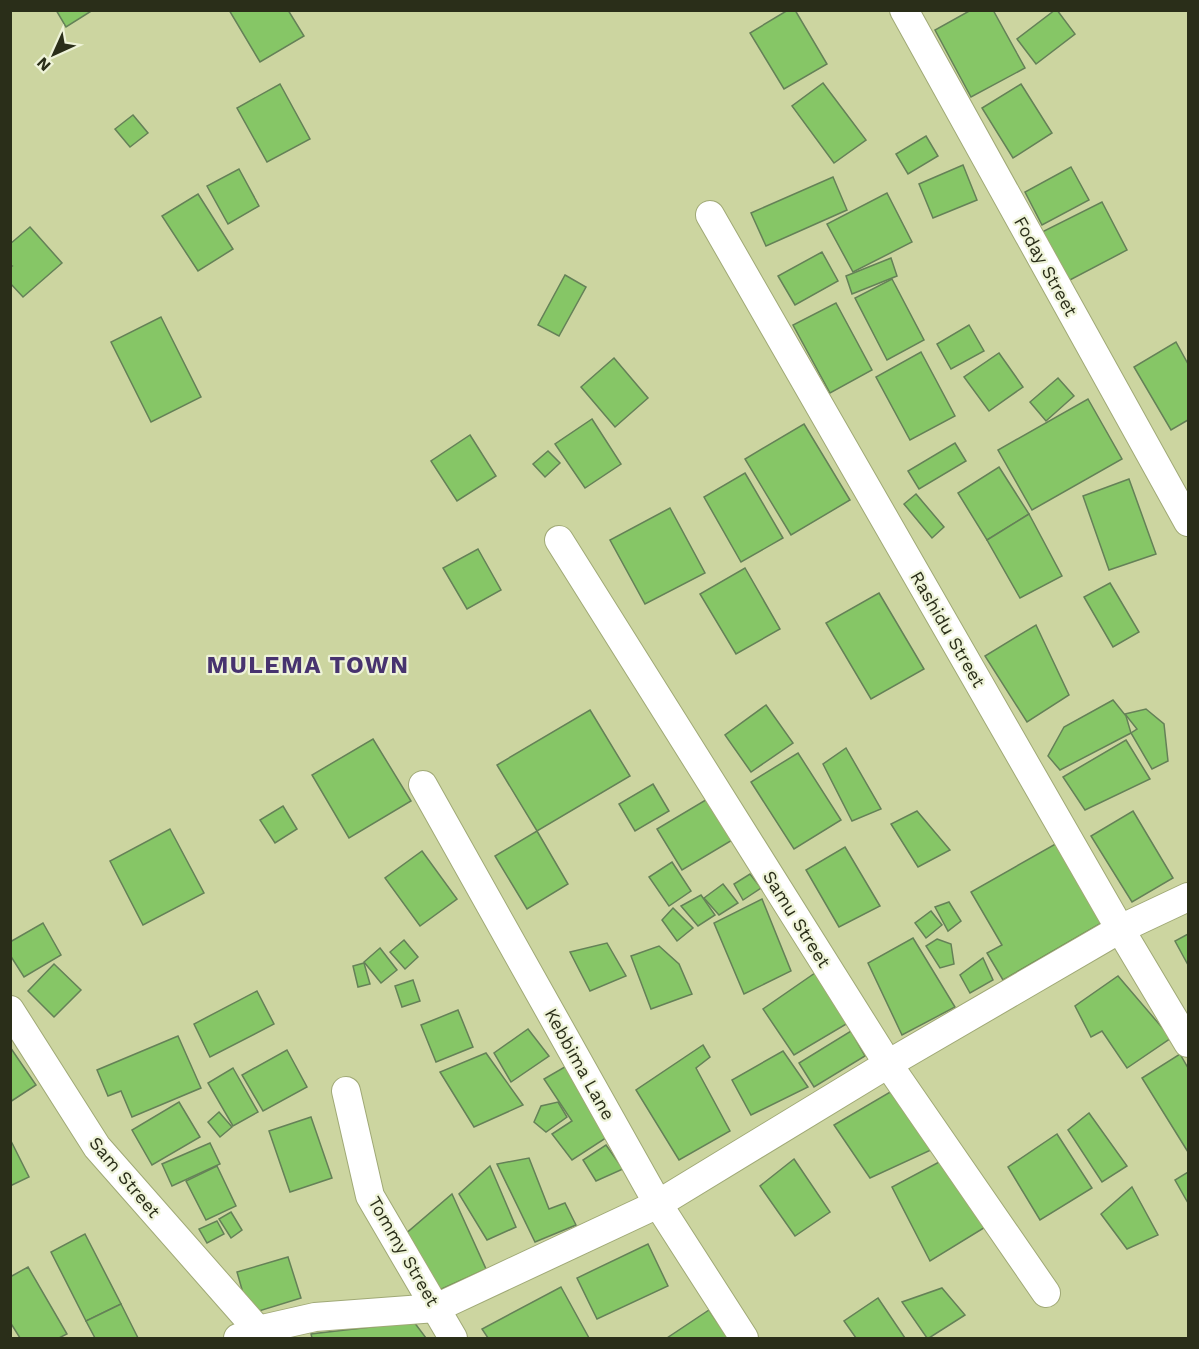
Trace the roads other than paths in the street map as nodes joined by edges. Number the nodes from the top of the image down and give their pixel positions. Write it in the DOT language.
graph roads {
  1 [pos="904,10"];
  2 [pos="710,215"];
  3 [pos="1188,522"];
  4 [pos="559,540"];
  5 [pos="423,785"];
  6 [pos="1188,897"];
  7 [pos="1120,929"];
  8 [pos="10,1010"];
  9 [pos="1188,1043"];
  10 [pos="888,1064"];
  11 [pos="346,1090"];
  12 [pos="658,1204"];
  13 [pos="1046,1293"];
  14 [pos="436,1308"];
  15 [pos="248,1334"];
  16 [pos="453,1338"];
  17 [pos="744,1338"];
  1 -- 3 [label="street, Foday Street"];
  2 -- 7 [label="street, Rashidu Street"];
  4 -- 10 [label="street, Samu Street"];
  5 -- 12 [label="street, Kebbima Lane"];
  6 -- 7 [label="street"];
  7 -- 9 [label="street, Rashidu Street"];
  7 -- 10 [label="street"];
  8 -- 15 [label="street, Sam Street"];
  10 -- 12 [label="street"];
  10 -- 13 [label="street, Samu Street"];
  11 -- 14 [label="street, Tommy Street"];
  12 -- 14 [label="street"];
  12 -- 17 [label="street, Kebbima Lane"];
  14 -- 15 [label="street"];
  14 -- 16 [label="street, Tommy Street"];
}
